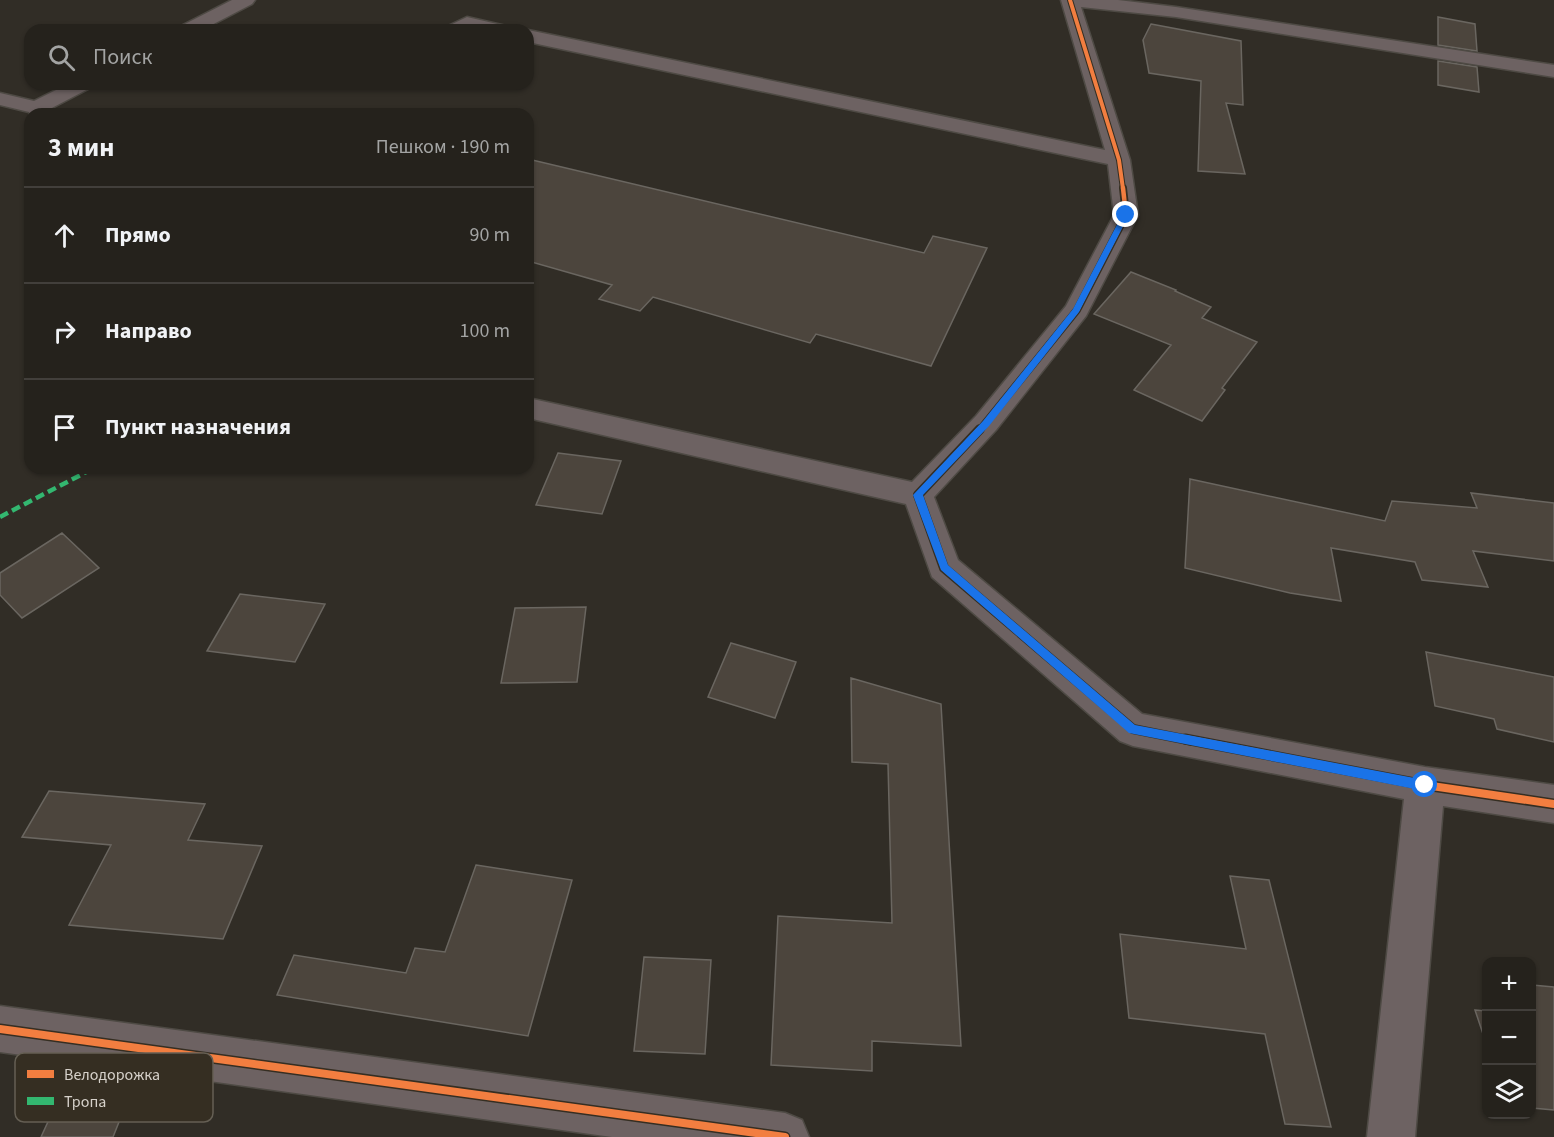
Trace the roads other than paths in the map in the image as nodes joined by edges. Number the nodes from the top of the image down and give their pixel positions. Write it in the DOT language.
graph roads {
  1 [pos="246,0"];
  2 [pos="1070,0"];
  3 [pos="200,24"];
  4 [pos="534,37"];
  5 [pos="1554,71"];
  6 [pos="74,90"];
  7 [pos="0,99"];
  8 [pos="29,108"];
  9 [pos="44,108"];
  10 [pos="1119,160"];
  11 [pos="534,409"];
  12 [pos="918,495"];
  13 [pos="1425,785"];
  14 [pos="1554,804"];
  15 [pos="0,1029"];
  16 [pos="174,1053"];
  17 [pos="213,1058"];
  18 [pos="785,1137"];
  19 [pos="1391,1137"];
  1 -- 3 [label="street"];
  2 -- 5 [label="street"];
  2 -- 10 [label="street"];
  4 -- 10 [label="street"];
  6 -- 9 [label="street"];
  7 -- 8 [label="street"];
  10 -- 12 [label="street"];
  11 -- 12 [label="street"];
  12 -- 13 [label="street"];
  13 -- 14 [label="street"];
  13 -- 19 [label="street"];
  15 -- 16 [label="street"];
  17 -- 18 [label="street"];
}
